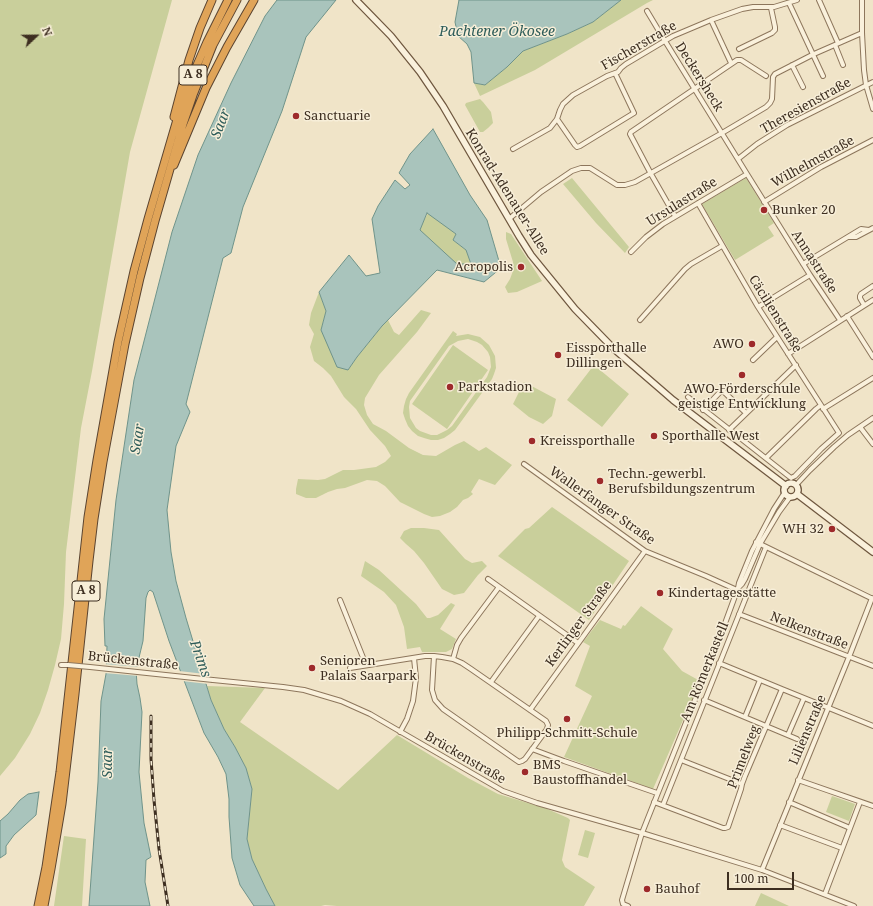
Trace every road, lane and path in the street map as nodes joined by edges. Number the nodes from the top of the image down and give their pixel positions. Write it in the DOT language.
graph roads {
  1 [pos="212,0"];
  2 [pos="228,0"];
  3 [pos="237,0"];
  4 [pos="254,0"];
  5 [pos="356,0"];
  6 [pos="797,0"];
  7 [pos="819,0"];
  8 [pos="862,0"];
  9 [pos="789,3"];
  10 [pos="771,8"];
  11 [pos="648,11"];
  12 [pos="710,20"];
  13 [pos="862,33"];
  14 [pos="665,41"];
  15 [pos="836,44"];
  16 [pos="739,49"];
  17 [pos="814,54"];
  18 [pos="731,63"];
  19 [pos="792,65"];
  20 [pos="843,65"];
  21 [pos="615,73"];
  22 [pos="766,76"];
  23 [pos="823,76"];
  24 [pos="873,82"];
  25 [pos="866,85"];
  26 [pos="803,87"];
  27 [pos="694,88"];
  28 [pos="873,109"];
  29 [pos="557,119"];
  30 [pos="722,133"];
  31 [pos="873,140"];
  32 [pos="513,149"];
  33 [pos="167,153"];
  34 [pos="738,159"];
  35 [pos="651,174"];
  36 [pos="746,174"];
  37 [pos="165,185"];
  38 [pos="764,202"];
  39 [pos="698,203"];
  40 [pos="675,216"];
  41 [pos="509,219"];
  42 [pos="871,229"];
  43 [pos="722,246"];
  44 [pos="631,252"];
  45 [pos="803,264"];
  46 [pos="810,275"];
  47 [pos="873,286"];
  48 [pos="873,300"];
  49 [pos="864,305"];
  50 [pos="758,307"];
  51 [pos="846,316"];
  52 [pos="640,320"];
  53 [pos="840,320"];
  54 [pos="777,337"];
  55 [pos="788,354"];
  56 [pos="873,357"];
  57 [pos="753,360"];
  58 [pos="796,365"];
  59 [pos="873,378"];
  60 [pos="688,398"];
  61 [pos="822,407"];
  62 [pos="703,410"];
  63 [pos="746,413"];
  64 [pos="873,418"];
  65 [pos="860,427"];
  66 [pos="729,430"];
  67 [pos="873,444"];
  68 [pos="766,458"];
  69 [pos="524,464"];
  70 [pos="796,485"];
  71 [pos="787,492"];
  72 [pos="797,494"];
  73 [pos="758,543"];
  74 [pos="766,547"];
  75 [pos="645,551"];
  76 [pos="873,552"];
  77 [pos="488,578"];
  78 [pos="499,587"];
  79 [pos="738,589"];
  80 [pos="873,598"];
  81 [pos="340,600"];
  82 [pos="739,614"];
  83 [pos="539,616"];
  84 [pos="578,643"];
  85 [pos="434,656"];
  86 [pos="849,657"];
  87 [pos="414,658"];
  88 [pos="453,659"];
  89 [pos="719,663"];
  90 [pos="61,665"];
  91 [pos="366,665"];
  92 [pos="873,666"];
  93 [pos="350,668"];
  94 [pos="760,680"];
  95 [pos="490,682"];
  96 [pos="782,689"];
  97 [pos="804,698"];
  98 [pos="704,700"];
  99 [pos="828,708"];
  100 [pos="530,710"];
  101 [pos="745,717"];
  102 [pos="766,726"];
  103 [pos="873,726"];
  104 [pos="400,732"];
  105 [pos="788,735"];
  106 [pos="797,739"];
  107 [pos="532,749"];
  108 [pos="681,760"];
  109 [pos="798,780"];
  110 [pos="742,784"];
  111 [pos="658,793"];
  112 [pos="654,802"];
  113 [pos="789,802"];
  114 [pos="860,802"];
  115 [pos="662,805"];
  116 [pos="873,806"];
  117 [pos="780,825"];
  118 [pos="850,828"];
  119 [pos="642,833"];
  120 [pos="842,848"];
  121 [pos="762,870"];
  122 [pos="825,894"];
  123 [pos="40,905"];
  124 [pos="628,906"];
  125 [pos="854,906"];
  1 -- 33 [label="highway"];
  2 -- 33 [label="highway, A 8"];
  3 -- 37 [label="highway, A 8"];
  4 -- 37 [label="highway"];
  5 -- 41 [label="street, Konrad-Adenauer-Allee"];
  6 -- 9 [label="street, Fischerstraße"];
  7 -- 15 [label="street"];
  8 -- 13 [label="street"];
  9 -- 10 [label="street, Fischerstraße"];
  9 -- 17 [label="street"];
  10 -- 12 [label="street, Fischerstraße"];
  10 -- 16 [label="street"];
  11 -- 14 [label="street, Deckersheck"];
  12 -- 14 [label="street, Fischerstraße"];
  12 -- 18 [label="street"];
  13 -- 15 [label="street"];
  13 -- 25 [label="street"];
  14 -- 21 [label="street, Fischerstraße"];
  14 -- 27 [label="street, Deckersheck"];
  15 -- 17 [label="street"];
  15 -- 20 [label="street"];
  17 -- 19 [label="street"];
  17 -- 23 [label="street"];
  18 -- 22 [label="street"];
  18 -- 27 [label="street"];
  19 -- 26 [label="street"];
  19 -- 30 [label="street"];
  21 -- 29 [label="street, Fischerstraße"];
  21 -- 29 [label="street"];
  24 -- 25 [label="street, Theresienstraße"];
  25 -- 28 [label="street"];
  25 -- 34 [label="street, Theresienstraße"];
  27 -- 30 [label="street, Deckersheck"];
  27 -- 35 [label="street"];
  29 -- 32 [label="street, Fischerstraße"];
  30 -- 34 [label="street, Annastraße"];
  30 -- 35 [label="street"];
  31 -- 38 [label="street, Wilhelmstraße"];
  33 -- 123 [label="highway, A 8"];
  34 -- 36 [label="street, Annastraße"];
  35 -- 40 [label="street"];
  35 -- 41 [label="street"];
  36 -- 38 [label="street, Annastraße"];
  36 -- 39 [label="street, Ursulastraße"];
  37 -- 123 [label="highway, A 8"];
  38 -- 45 [label="street, Annastraße"];
  39 -- 40 [label="street, Ursulastraße"];
  39 -- 43 [label="street, Cäcilienstraße"];
  40 -- 44 [label="street, Ursulastraße"];
  41 -- 71 [label="street, Konrad-Adenauer-Allee"];
  42 -- 45 [label="street"];
  43 -- 50 [label="street, Cäcilienstraße"];
  43 -- 52 [label="street"];
  45 -- 46 [label="street, Annastraße"];
  46 -- 50 [label="street"];
  46 -- 53 [label="street, Annastraße"];
  47 -- 49 [label="street"];
  48 -- 49 [label="street"];
  49 -- 51 [label="street"];
  50 -- 54 [label="street, Cäcilienstraße"];
  51 -- 53 [label="street"];
  51 -- 56 [label="street"];
  53 -- 55 [label="street"];
  54 -- 55 [label="street, Cäcilienstraße"];
  54 -- 57 [label="street"];
  55 -- 58 [label="street, Cäcilienstraße"];
  58 -- 61 [label="street, Cäcilienstraße"];
  58 -- 63 [label="street"];
  59 -- 61 [label="street"];
  60 -- 62 [label="street"];
  61 -- 68 [label="street"];
  61 -- 68 [label="street, Cäcilienstraße"];
  62 -- 63 [label="street"];
  62 -- 66 [label="street"];
  63 -- 66 [label="street"];
  64 -- 65 [label="street"];
  65 -- 67 [label="street"];
  65 -- 70 [label="street"];
  66 -- 68 [label="street"];
  69 -- 75 [label="street, Wallerfanger Straße"];
  70 -- 71 [label="street"];
  70 -- 72 [label="street"];
  71 -- 72 [label="street"];
  71 -- 73 [label="street"];
  72 -- 76 [label="street"];
  73 -- 74 [label="street"];
  73 -- 79 [label="street"];
  74 -- 80 [label="street"];
  74 -- 82 [label="street, Am Römerkastell"];
  75 -- 79 [label="street, Wallerfanger Straße"];
  75 -- 84 [label="street, Kerlinger Straße"];
  77 -- 78 [label="street"];
  78 -- 83 [label="street"];
  78 -- 88 [label="street"];
  79 -- 111 [label="street"];
  80 -- 86 [label="street, Lilienstraße"];
  81 -- 91 [label="street"];
  82 -- 86 [label="street, Nelkenstraße"];
  82 -- 89 [label="street, Am Römerkastell"];
  83 -- 84 [label="street"];
  83 -- 95 [label="street"];
  84 -- 100 [label="street, Kerlinger Straße"];
  85 -- 87 [label="street"];
  85 -- 88 [label="street"];
  85 -- 107 [label="street"];
  86 -- 92 [label="street, Nelkenstraße"];
  86 -- 99 [label="street, Lilienstraße"];
  87 -- 91 [label="street"];
  87 -- 104 [label="street"];
  88 -- 95 [label="street"];
  89 -- 94 [label="street"];
  89 -- 98 [label="street, Am Römerkastell"];
  90 -- 104 [label="street, Brückenstraße, bridge"];
  91 -- 93 [label="street"];
  94 -- 96 [label="street"];
  94 -- 101 [label="street"];
  95 -- 100 [label="street"];
  96 -- 97 [label="street"];
  96 -- 102 [label="street, Primelweg"];
  97 -- 99 [label="street"];
  97 -- 105 [label="street"];
  98 -- 101 [label="street"];
  98 -- 108 [label="street, Am Römerkastell"];
  99 -- 103 [label="street"];
  99 -- 109 [label="street, Lilienstraße"];
  100 -- 107 [label="street"];
  101 -- 102 [label="street"];
  102 -- 105 [label="street"];
  102 -- 110 [label="street, Primelweg"];
  104 -- 119 [label="street, Brückenstraße"];
  105 -- 106 [label="street"];
  107 -- 111 [label="street"];
  108 -- 110 [label="street"];
  108 -- 115 [label="street, Am Römerkastell"];
  109 -- 113 [label="street, Lilienstraße"];
  109 -- 114 [label="street"];
  110 -- 115 [label="street, Primelweg"];
  111 -- 112 [label="street"];
  112 -- 115 [label="street"];
  112 -- 119 [label="street"];
  113 -- 117 [label="street, Lilienstraße"];
  113 -- 118 [label="street"];
  114 -- 116 [label="street"];
  114 -- 118 [label="street"];
  117 -- 120 [label="street"];
  117 -- 121 [label="street, Lilienstraße"];
  118 -- 120 [label="street"];
  119 -- 121 [label="street, Brückenstraße"];
  119 -- 124 [label="street"];
  120 -- 122 [label="street"];
  121 -- 122 [label="street, Brückenstraße"];
  122 -- 125 [label="street, Brückenstraße"];
}
